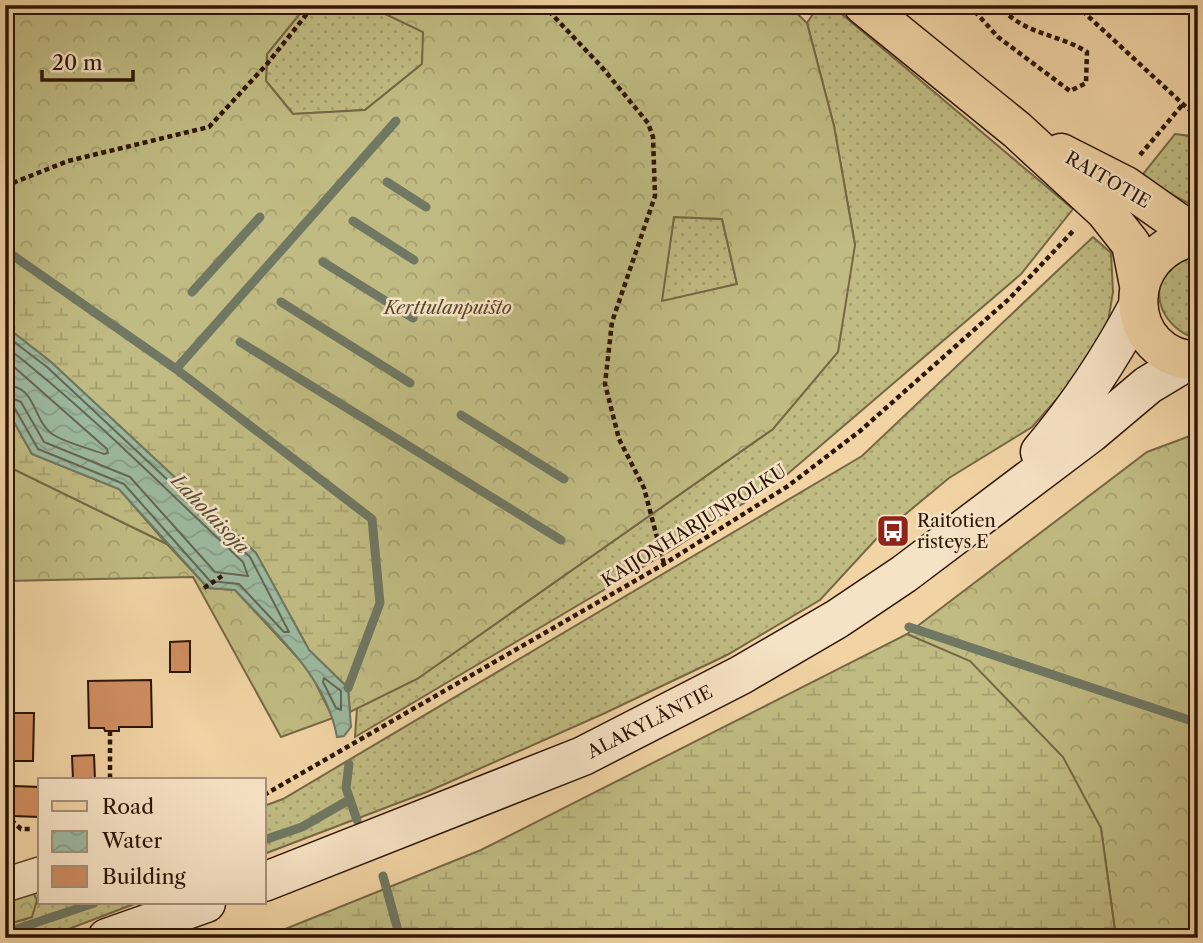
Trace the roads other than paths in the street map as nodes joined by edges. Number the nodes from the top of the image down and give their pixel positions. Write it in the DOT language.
graph roads {
  1 [pos="863,5"];
  2 [pos="1017,130"];
  3 [pos="1197,236"];
  4 [pos="1138,295"];
  5 [pos="1193,361"];
  6 [pos="1003,498"];
  7 [pos="38,875"];
  8 [pos="266,881"];
  9 [pos="5,885"];
  10 [pos="203,904"];
  11 [pos="107,938"];
  1 -- 2 [label="main road, RAITOTIE"];
  2 -- 3 [label="main road, RAITOTIE"];
  2 -- 4 [label="main road, RAITOTIE"];
  3 -- 4 [label="main road"];
  4 -- 5 [label="main road, RAITOTIE"];
  4 -- 6 [label="main road, ALAKYLÄNTIE"];
  5 -- 6 [label="main road, ALAKYLÄNTIE"];
  6 -- 8 [label="main road, ALAKYLÄNTIE"];
  7 -- 9 [label="street"];
  10 -- 11 [label="main road"];
}
